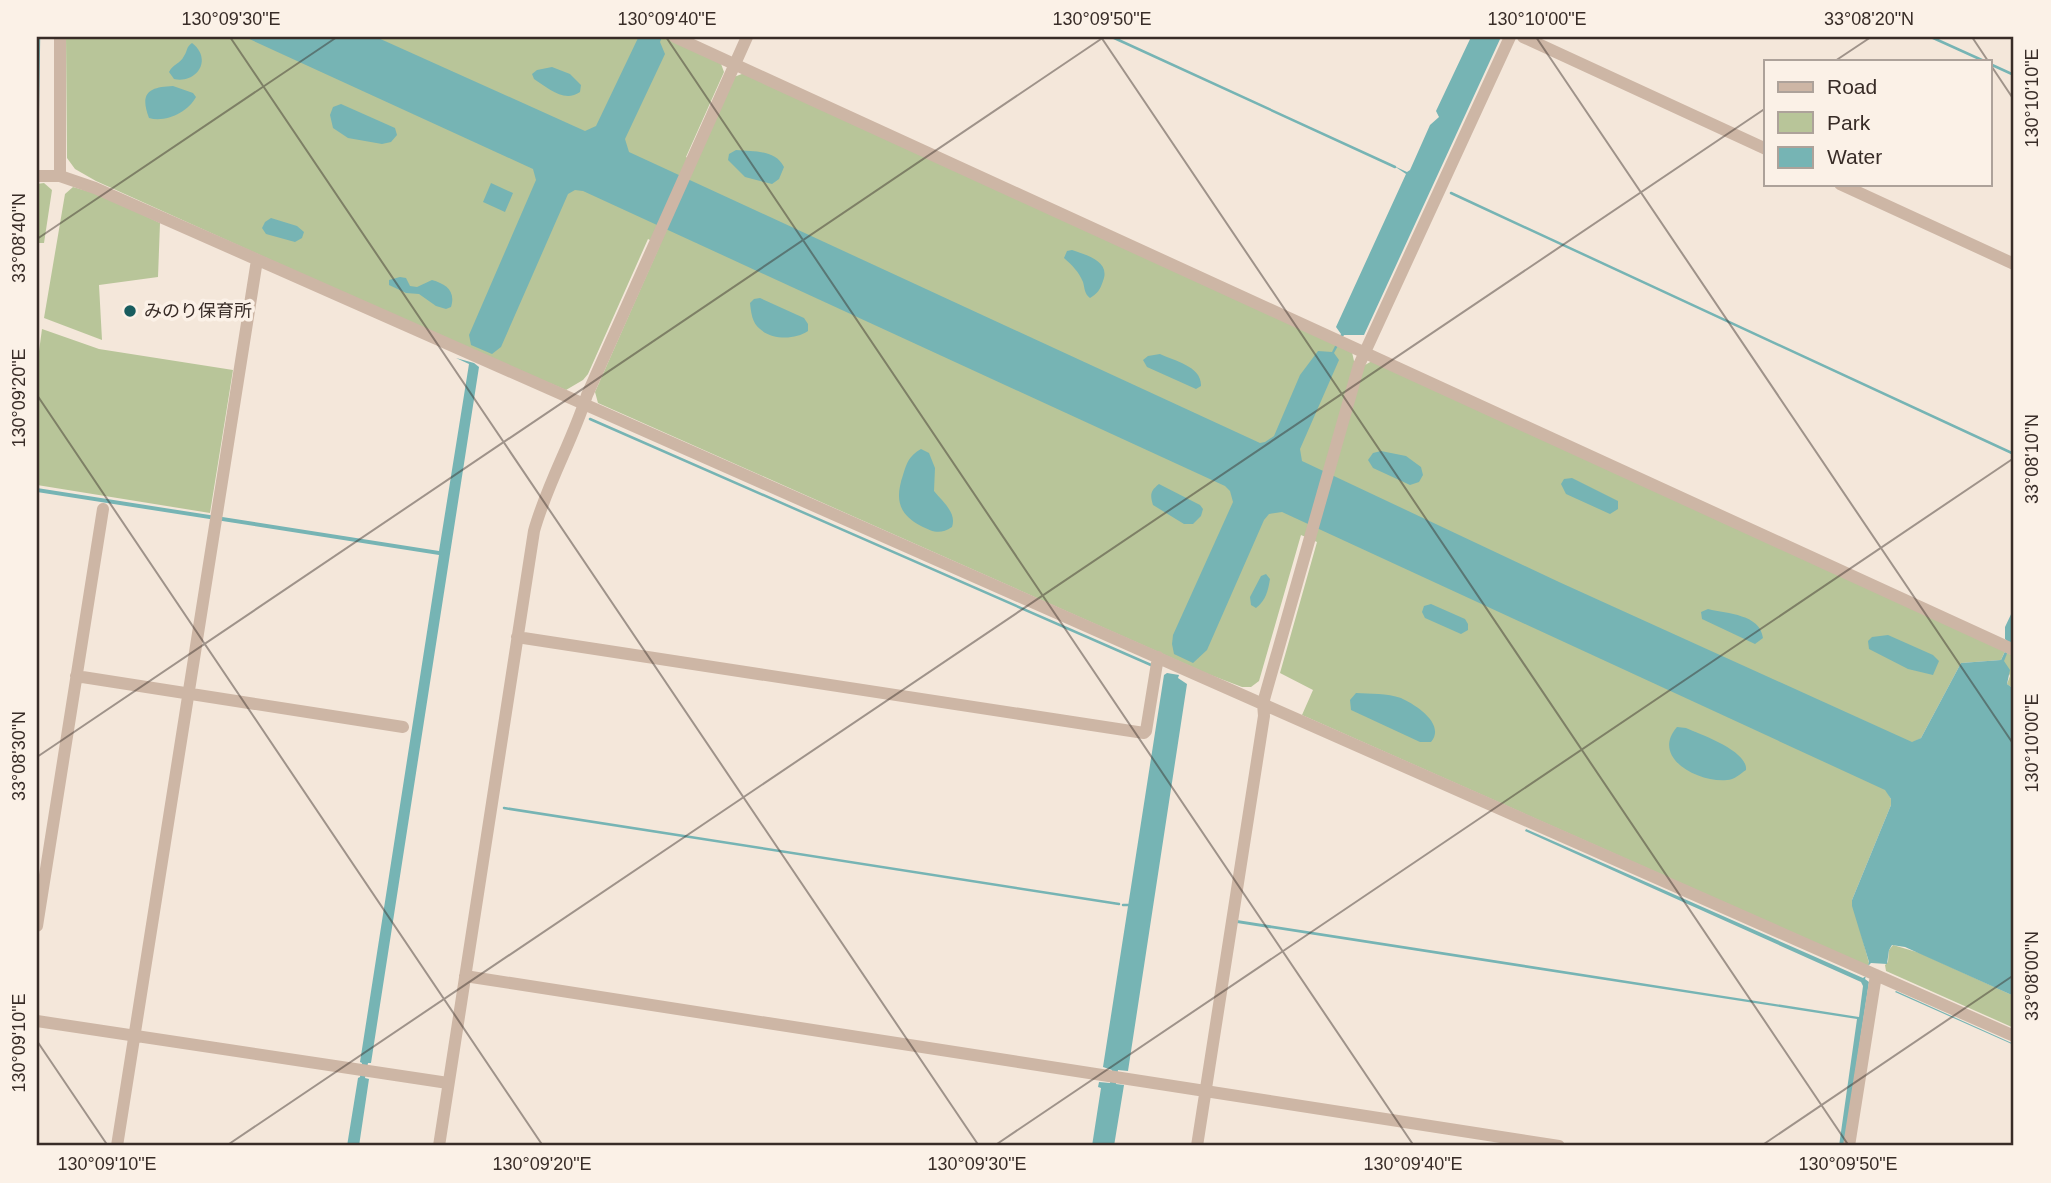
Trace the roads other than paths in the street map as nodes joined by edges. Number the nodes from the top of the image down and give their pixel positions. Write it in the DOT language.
graph roads {
  1 [pos="60,37"];
  2 [pos="675,37"];
  3 [pos="747,37"];
  4 [pos="1510,37"];
  5 [pos="1523,37"];
  6 [pos="734,64"];
  7 [pos="1764,148"];
  8 [pos="37,176"];
  9 [pos="60,176"];
  10 [pos="1844,186"];
  11 [pos="257,260"];
  12 [pos="2014,264"];
  13 [pos="1364,352"];
  14 [pos="584,404"];
  15 [pos="103,509"];
  16 [pos="517,637"];
  17 [pos="2003,645"];
  18 [pos="1158,657"];
  19 [pos="76,676"];
  20 [pos="188,693"];
  21 [pos="1263,703"];
  22 [pos="403,727"];
  23 [pos="37,926"];
  24 [pos="1876,975"];
  25 [pos="465,976"];
  26 [pos="37,1021"];
  27 [pos="2014,1036"];
  28 [pos="134,1037"];
  29 [pos="448,1083"];
  30 [pos="1205,1092"];
  31 [pos="117,1146"];
  32 [pos="439,1146"];
  33 [pos="1197,1146"];
  34 [pos="1559,1146"];
  35 [pos="1849,1146"];
  1 -- 9 [label="street"];
  2 -- 6 [label="street"];
  3 -- 6 [label="street"];
  4 -- 13 [label="street"];
  5 -- 7 [label="street"];
  6 -- 13 [label="street"];
  6 -- 14 [label="street"];
  8 -- 9 [label="street"];
  9 -- 11 [label="street"];
  10 -- 12 [label="street"];
  11 -- 14 [label="street"];
  11 -- 20 [label="street"];
  13 -- 17 [label="street"];
  13 -- 21 [label="street"];
  14 -- 16 [label="street"];
  14 -- 18 [label="street"];
  15 -- 19 [label="street"];
  16 -- 18 [label="street"];
  16 -- 25 [label="street"];
  18 -- 21 [label="street"];
  19 -- 20 [label="street"];
  19 -- 23 [label="street"];
  20 -- 22 [label="street"];
  20 -- 28 [label="street"];
  21 -- 24 [label="street"];
  21 -- 30 [label="street"];
  24 -- 27 [label="street"];
  24 -- 35 [label="street"];
  25 -- 29 [label="street"];
  25 -- 30 [label="street"];
  26 -- 28 [label="street"];
  28 -- 29 [label="street"];
  28 -- 31 [label="street"];
  29 -- 32 [label="street"];
  30 -- 33 [label="street"];
  30 -- 34 [label="street"];
}
